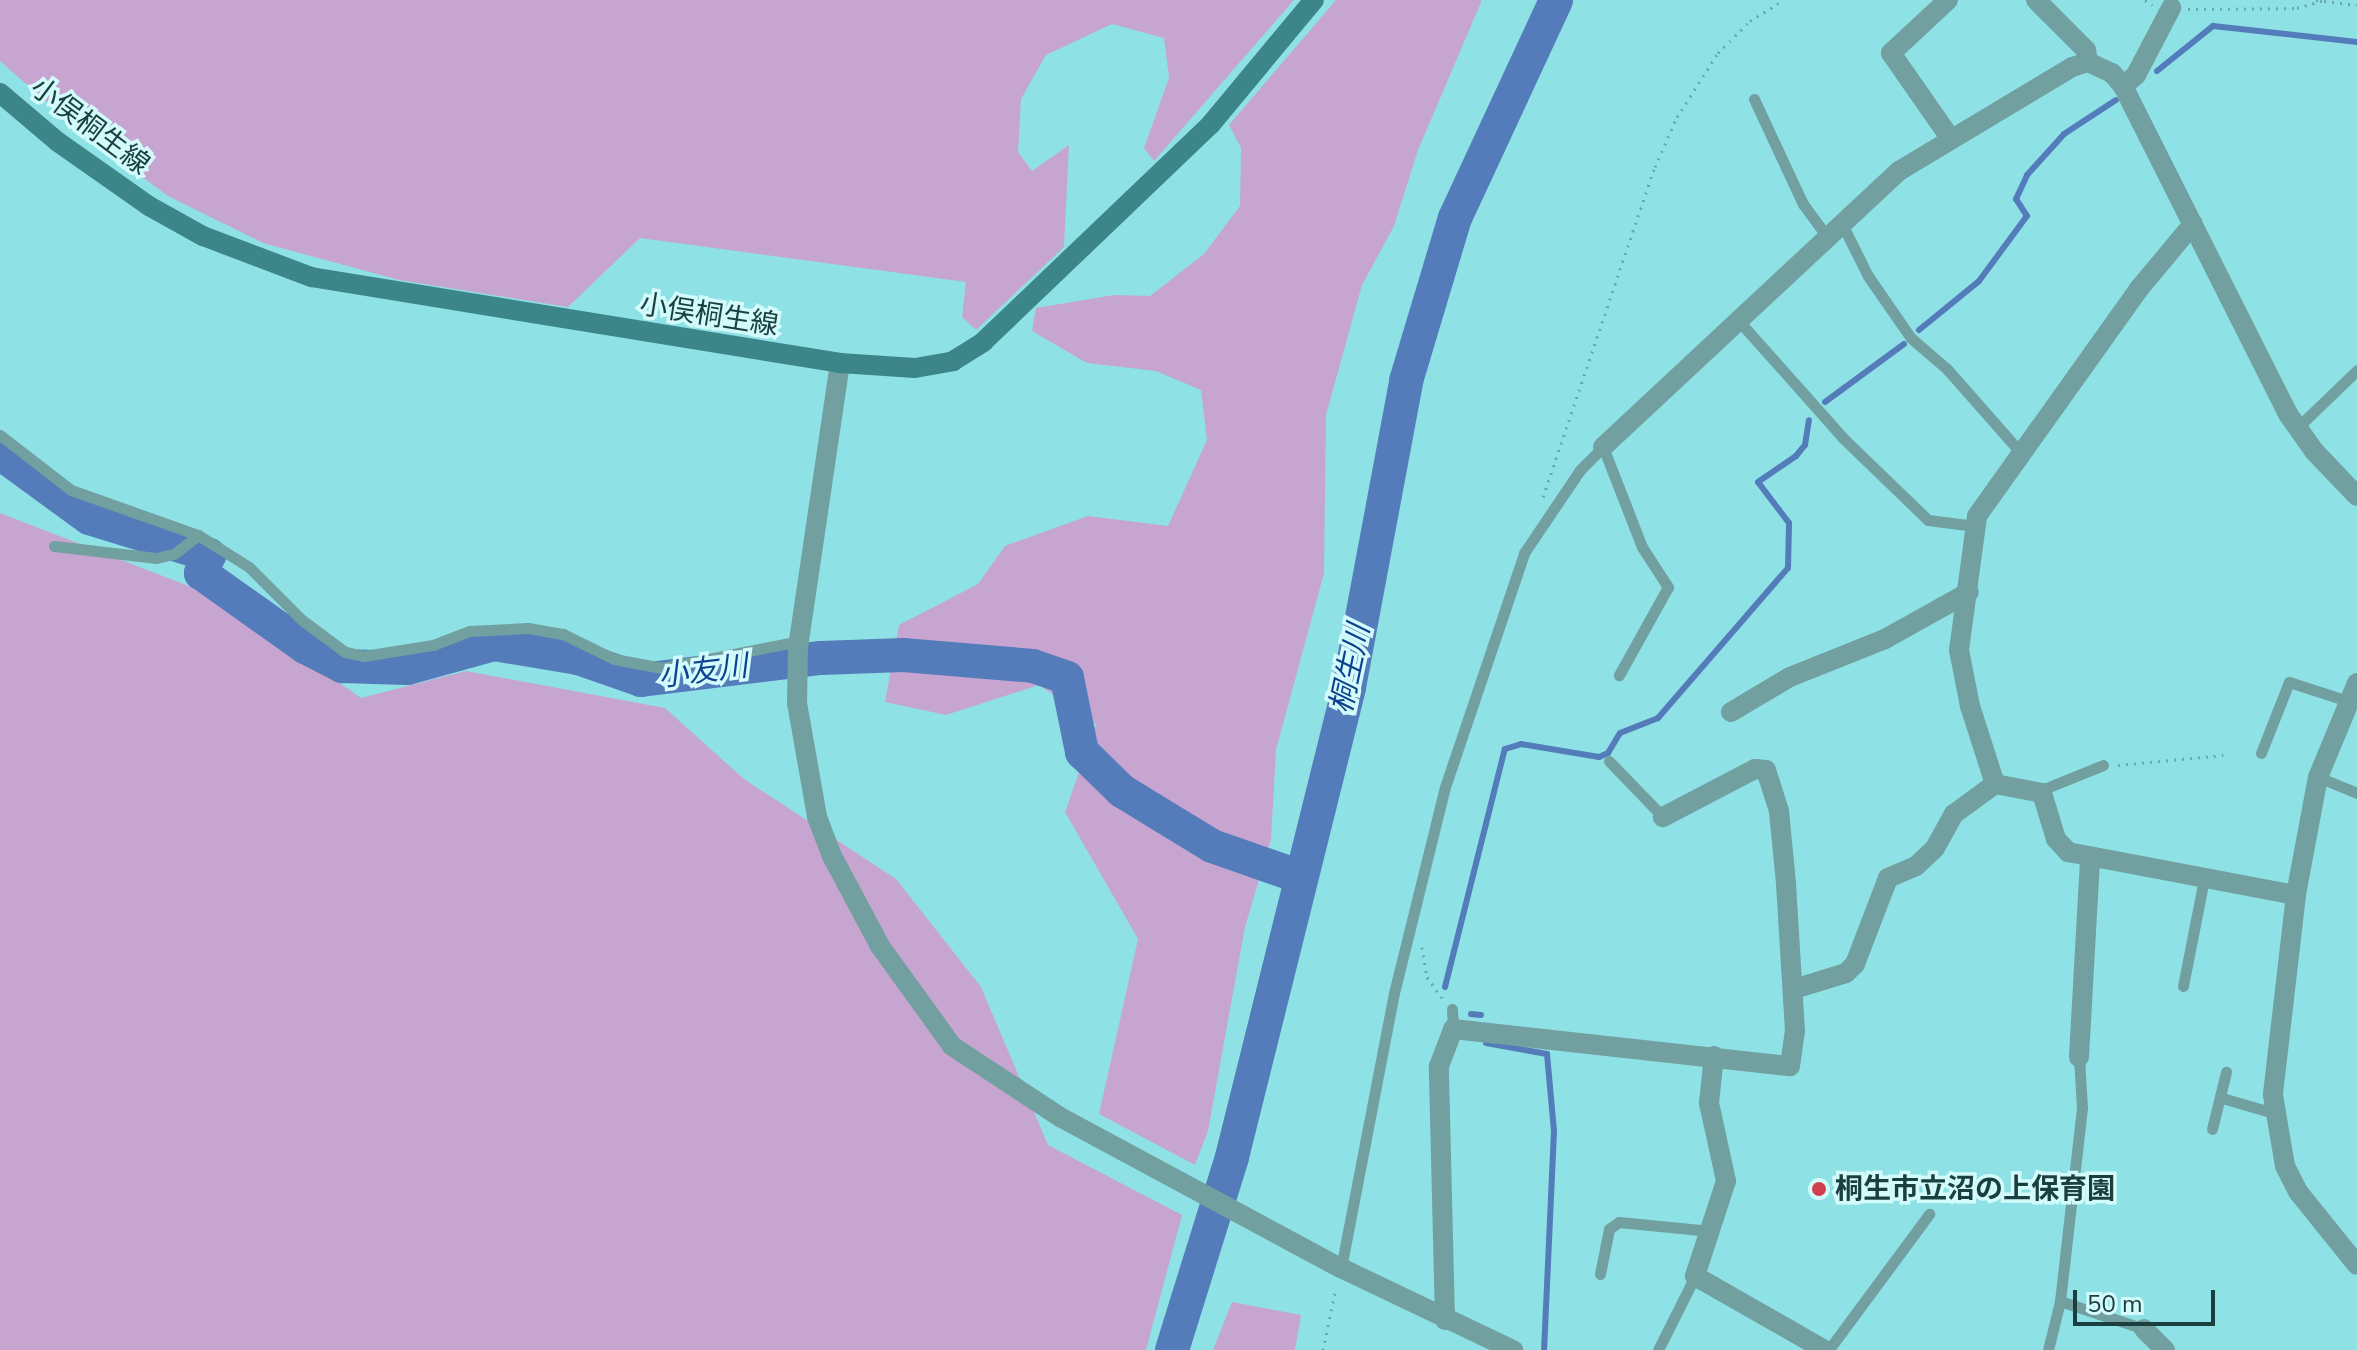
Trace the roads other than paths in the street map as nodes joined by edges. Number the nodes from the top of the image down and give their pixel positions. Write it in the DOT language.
graph roads {
  1 [pos="1314,0"];
  2 [pos="1948,0"];
  3 [pos="2036,0"];
  4 [pos="2171,8"];
  5 [pos="2088,62"];
  6 [pos="2123,86"];
  7 [pos="0,93"];
  8 [pos="1754,99"];
  9 [pos="1950,138"];
  10 [pos="2193,224"];
  11 [pos="1835,231"];
  12 [pos="1738,320"];
  13 [pos="840,363"];
  14 [pos="2357,370"];
  15 [pos="2297,428"];
  16 [pos="0,435"];
  17 [pos="1603,447"];
  18 [pos="2022,454"];
  19 [pos="2357,496"];
  20 [pos="1975,526"];
  21 [pos="196,538"];
  22 [pos="54,546"];
  23 [pos="1969,592"];
  24 [pos="799,644"];
  25 [pos="1619,675"];
  26 [pos="2353,692"];
  27 [pos="1731,712"];
  28 [pos="2261,753"];
  29 [pos="1609,761"];
  30 [pos="2103,765"];
  31 [pos="2318,777"];
  32 [pos="1995,784"];
  33 [pos="2039,791"];
  34 [pos="2357,793"];
  35 [pos="1663,817"];
  36 [pos="2090,860"];
  37 [pos="2204,879"];
  38 [pos="2296,895"];
  39 [pos="2183,986"];
  40 [pos="1794,989"];
  41 [pos="1714,1056"];
  42 [pos="2079,1057"];
  43 [pos="2226,1072"];
  44 [pos="2222,1098"];
  45 [pos="2274,1113"];
  46 [pos="2212,1129"];
  47 [pos="1929,1214"];
  48 [pos="1712,1231"];
  49 [pos="2357,1265"];
  50 [pos="1337,1270"];
  51 [pos="1600,1274"];
  52 [pos="1695,1276"];
  53 [pos="2060,1301"];
  54 [pos="1445,1320"];
  55 [pos="2144,1329"];
  56 [pos="1823,1349"];
  57 [pos="1513,1350"];
  58 [pos="1658,1350"];
  59 [pos="2048,1350"];
  60 [pos="2165,1350"];
  1 -- 13 [label="main road, 小俣桐生線"];
  2 -- 9 [label="street"];
  3 -- 5 [label="street"];
  4 -- 6 [label="street"];
  5 -- 6 [label="street"];
  5 -- 9 [label="street"];
  6 -- 10 [label="street"];
  7 -- 13 [label="main road, 小俣桐生線"];
  8 -- 11 [label="lane"];
  9 -- 11 [label="street"];
  10 -- 15 [label="street"];
  10 -- 18 [label="street"];
  11 -- 12 [label="street"];
  11 -- 18 [label="lane"];
  12 -- 17 [label="street"];
  12 -- 20 [label="lane"];
  13 -- 24 [label="street"];
  14 -- 15 [label="lane"];
  15 -- 19 [label="street"];
  16 -- 21 [label="lane"];
  17 -- 25 [label="lane"];
  17 -- 50 [label="lane"];
  18 -- 20 [label="street"];
  20 -- 23 [label="street"];
  21 -- 22 [label="lane"];
  21 -- 24 [label="lane"];
  23 -- 27 [label="street"];
  23 -- 32 [label="street"];
  24 -- 50 [label="street"];
  26 -- 28 [label="lane"];
  26 -- 31 [label="street"];
  29 -- 35 [label="lane"];
  30 -- 33 [label="lane"];
  31 -- 34 [label="lane"];
  31 -- 38 [label="street"];
  32 -- 33 [label="street"];
  32 -- 40 [label="street"];
  33 -- 36 [label="street"];
  35 -- 40 [label="street"];
  36 -- 37 [label="street"];
  36 -- 42 [label="street"];
  37 -- 38 [label="street"];
  37 -- 39 [label="lane"];
  38 -- 45 [label="street"];
  40 -- 41 [label="street"];
  41 -- 48 [label="street"];
  41 -- 54 [label="street"];
  42 -- 53 [label="lane"];
  43 -- 44 [label="lane"];
  44 -- 45 [label="lane"];
  44 -- 46 [label="lane"];
  45 -- 49 [label="street"];
  47 -- 56 [label="lane"];
  48 -- 51 [label="lane"];
  48 -- 52 [label="street"];
  50 -- 54 [label="street"];
  52 -- 56 [label="street"];
  52 -- 58 [label="lane"];
  53 -- 55 [label="lane"];
  53 -- 59 [label="lane"];
  54 -- 57 [label="street"];
  55 -- 60 [label="street"];
}
